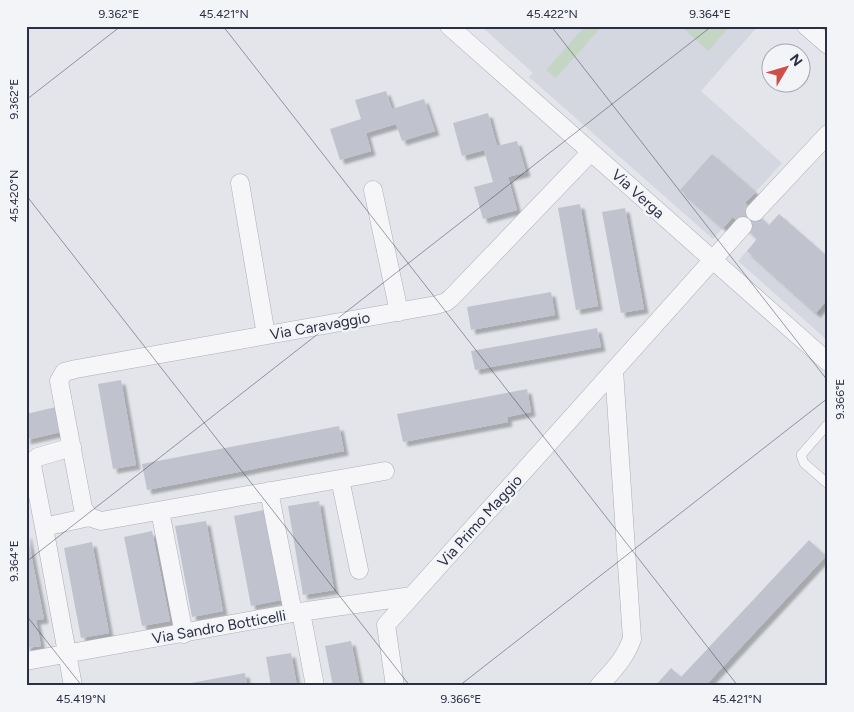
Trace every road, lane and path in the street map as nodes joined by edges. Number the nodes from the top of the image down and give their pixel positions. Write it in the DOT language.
graph roads {
  1 [pos="449,26"];
  2 [pos="806,26"];
  3 [pos="828,45"];
  4 [pos="828,134"];
  5 [pos="590,152"];
  6 [pos="240,183"];
  7 [pos="373,190"];
  8 [pos="755,212"];
  9 [pos="743,226"];
  10 [pos="713,260"];
  11 [pos="399,312"];
  12 [pos="266,336"];
  13 [pos="828,362"];
  14 [pos="614,370"];
  15 [pos="828,424"];
  16 [pos="72,447"];
  17 [pos="385,471"];
  18 [pos="340,479"];
  19 [pos="828,484"];
  20 [pos="269,491"];
  21 [pos="160,511"];
  22 [pos="88,517"];
  23 [pos="44,527"];
  24 [pos="359,570"];
  25 [pos="412,596"];
  26 [pos="297,613"];
  27 [pos="184,634"];
  28 [pos="67,654"];
  29 [pos="26,661"];
  30 [pos="72,686"];
  31 [pos="314,686"];
  32 [pos="395,686"];
  33 [pos="599,686"];
  1 -- 5 [label="street, Via Verga"];
  2 -- 3 [label="street"];
  4 -- 8 [label="street"];
  5 -- 10 [label="street, Via Verga"];
  5 -- 11 [label="street, Via Caravaggio"];
  6 -- 12 [label="street"];
  7 -- 11 [label="street"];
  9 -- 10 [label="street, Via Primo Maggio"];
  10 -- 13 [label="street, Via Verga"];
  10 -- 14 [label="street, Via Primo Maggio"];
  11 -- 12 [label="street, Via Caravaggio"];
  12 -- 16 [label="street, Via Caravaggio"];
  14 -- 25 [label="street, Via Primo Maggio"];
  14 -- 33 [label="street"];
  15 -- 19 [label="lane"];
  16 -- 22 [label="street, Via Caravaggio"];
  16 -- 23 [label="street"];
  17 -- 18 [label="street"];
  18 -- 20 [label="street"];
  18 -- 24 [label="street"];
  20 -- 21 [label="street"];
  20 -- 26 [label="street"];
  21 -- 22 [label="street"];
  21 -- 27 [label="street"];
  22 -- 23 [label="street"];
  23 -- 28 [label="street"];
  25 -- 26 [label="street, Via Sandro Botticelli"];
  25 -- 32 [label="street, Via Primo Maggio"];
  26 -- 27 [label="street, Via Sandro Botticelli"];
  26 -- 31 [label="street"];
  27 -- 28 [label="street, Via Sandro Botticelli"];
  28 -- 29 [label="street, Via Sandro Botticelli"];
  28 -- 30 [label="street"];
}
